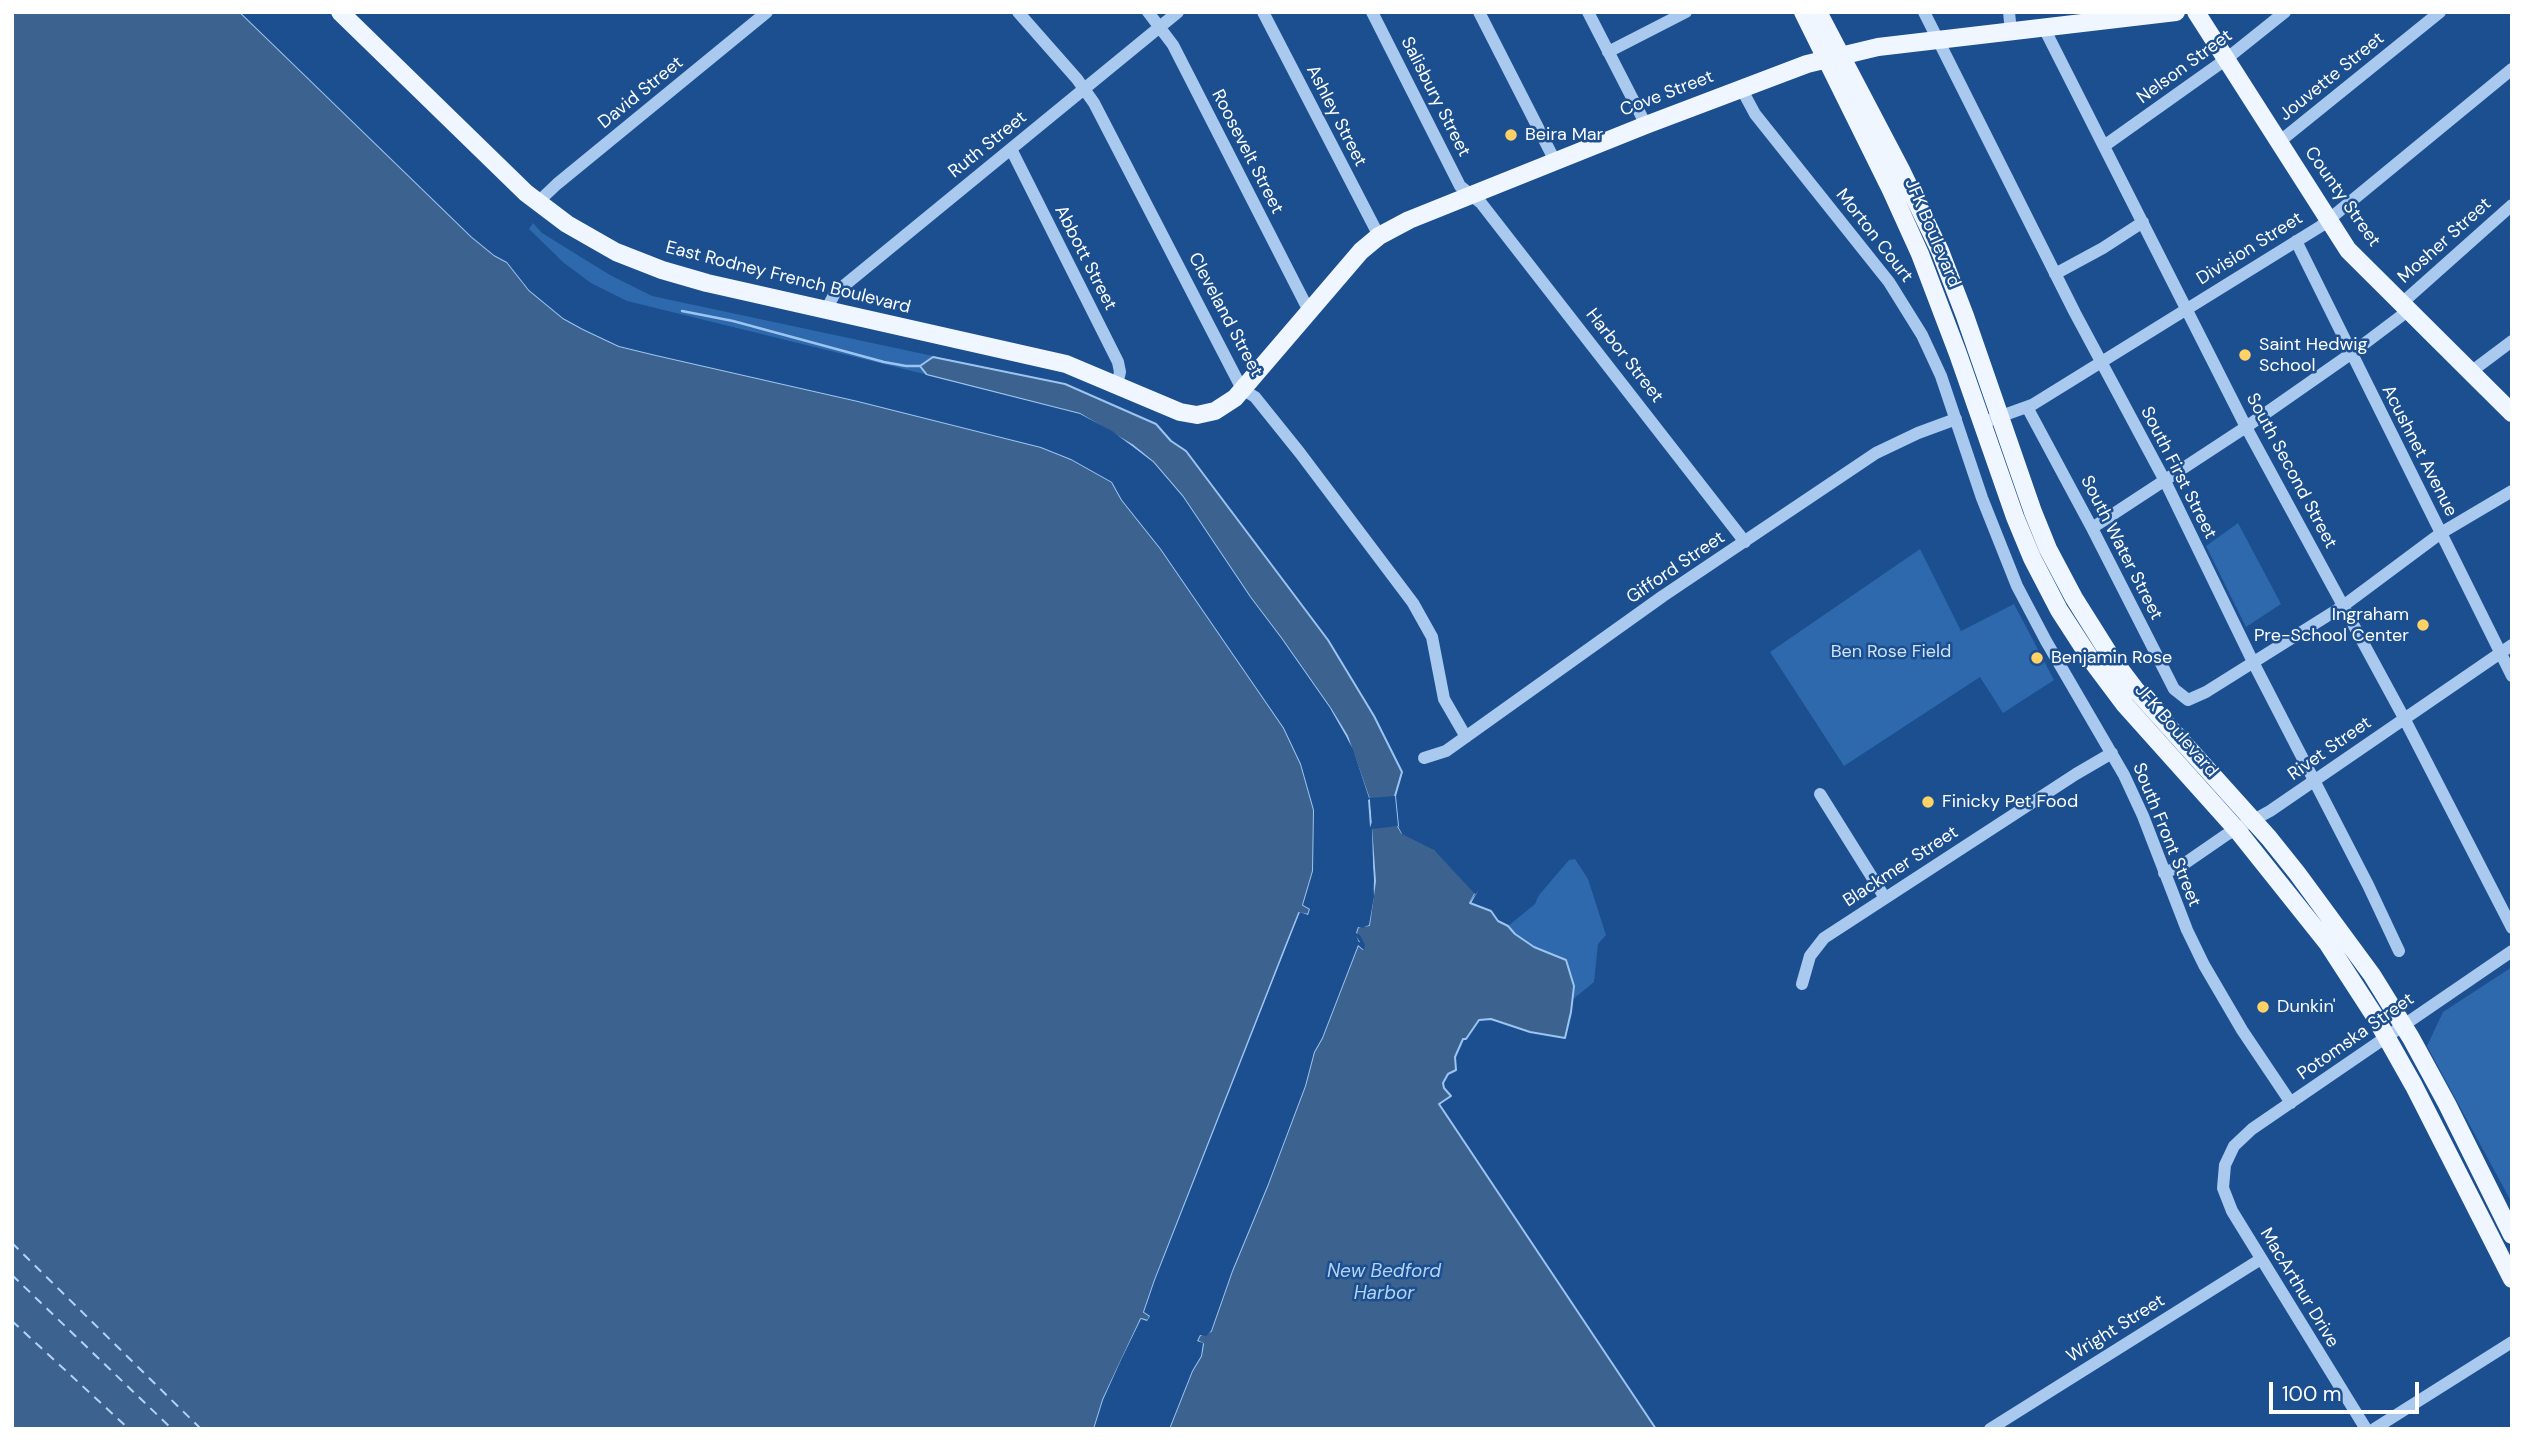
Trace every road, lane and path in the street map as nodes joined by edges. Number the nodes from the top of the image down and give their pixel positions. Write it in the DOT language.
graph roads {
  1 [pos="340,12"];
  2 [pos="767,12"];
  3 [pos="1018,12"];
  4 [pos="1148,12"];
  5 [pos="1178,12"];
  6 [pos="1263,12"];
  7 [pos="1372,12"];
  8 [pos="1479,12"];
  9 [pos="1588,12"];
  10 [pos="1686,12"];
  11 [pos="1803,12"];
  12 [pos="1818,12"];
  13 [pos="1924,12"];
  14 [pos="2009,12"];
  15 [pos="2176,12"];
  16 [pos="2196,12"];
  17 [pos="2285,12"];
  18 [pos="2440,12"];
  19 [pos="2106,17"];
  20 [pos="1160,27"];
  21 [pos="2044,28"];
  22 [pos="2011,32"];
  23 [pos="1937,40"];
  24 [pos="1608,52"];
  25 [pos="1833,57"];
  26 [pos="2225,60"];
  27 [pos="2512,69"];
  28 [pos="1741,88"];
  29 [pos="1085,89"];
  30 [pos="1646,125"];
  31 [pos="2279,142"];
  32 [pos="2104,146"];
  33 [pos="1011,149"];
  34 [pos="1555,161"];
  35 [pos="1470,195"];
  36 [pos="538,202"];
  37 [pos="2512,205"];
  38 [pos="2329,218"];
  39 [pos="2143,222"];
  40 [pos="1379,236"];
  41 [pos="2296,241"];
  42 [pos="2055,274"];
  43 [pos="2405,306"];
  44 [pos="2188,309"];
  45 [pos="826,310"];
  46 [pos="1309,311"];
  47 [pos="2512,341"];
  48 [pos="2352,353"];
  49 [pos="2102,362"];
  50 [pos="2472,371"];
  51 [pos="1117,385"];
  52 [pos="1242,389"];
  53 [pos="2027,407"];
  54 [pos="1180,412"];
  55 [pos="2512,413"];
  56 [pos="2000,417"];
  57 [pos="1956,419"];
  58 [pos="1982,423"];
  59 [pos="2246,427"];
  60 [pos="2165,481"];
  61 [pos="2512,491"];
  62 [pos="2092,527"];
  63 [pos="2441,533"];
  64 [pos="1745,542"];
  65 [pos="2343,606"];
  66 [pos="2506,649"];
  67 [pos="2253,662"];
  68 [pos="2512,676"];
  69 [pos="2404,719"];
  70 [pos="1466,737"];
  71 [pos="2112,753"];
  72 [pos="1424,758"];
  73 [pos="2315,780"];
  74 [pos="1820,794"];
  75 [pos="2253,821"];
  76 [pos="2237,830"];
  77 [pos="2164,873"];
  78 [pos="1885,898"];
  79 [pos="2512,929"];
  80 [pos="2399,951"];
  81 [pos="2512,951"];
  82 [pos="1802,984"];
  83 [pos="2403,1026"];
  84 [pos="2387,1038"];
  85 [pos="2291,1103"];
  86 [pos="2227,1158"];
  87 [pos="2512,1235"];
  88 [pos="2261,1259"];
  89 [pos="2512,1279"];
  90 [pos="2512,1342"];
  91 [pos="1990,1429"];
  92 [pos="2366,1429"];
  93 [pos="2374,1429"];
  1 -- 36 [label="main road, East Rodney French Boulevard"];
  2 -- 36 [label="street, David Street"];
  3 -- 29 [label="street, Cleveland Street"];
  4 -- 20 [label="street, Roosevelt Street"];
  5 -- 20 [label="street, Ruth Street"];
  6 -- 40 [label="street, Ashley Street"];
  7 -- 35 [label="street, Salisbury Street"];
  8 -- 34 [label="street"];
  9 -- 24 [label="street"];
  10 -- 24 [label="street"];
  11 -- 25 [label="main road"];
  12 -- 25 [label="main road"];
  13 -- 23 [label="street, South First Street"];
  14 -- 22 [label="street"];
  15 -- 19 [label="main road, Cove Street"];
  16 -- 26 [label="main road, County Street"];
  17 -- 26 [label="street, Nelson Street"];
  18 -- 31 [label="street, Jouvette Street"];
  19 -- 21 [label="main road, Cove Street"];
  20 -- 29 [label="street, Ruth Street"];
  20 -- 46 [label="street, Roosevelt Street"];
  21 -- 22 [label="main road, Cove Street"];
  21 -- 32 [label="street, South Second Street"];
  22 -- 23 [label="main road, Cove Street"];
  23 -- 25 [label="main road, Cove Street"];
  23 -- 42 [label="street, South First Street"];
  24 -- 30 [label="street"];
  25 -- 28 [label="main road, Cove Street"];
  25 -- 56 [label="main road, JFK Boulevard"];
  25 -- 58 [label="main road, JFK Boulevard"];
  26 -- 31 [label="main road, County Street"];
  26 -- 32 [label="street, Nelson Street"];
  27 -- 38 [label="street, Division Street"];
  28 -- 30 [label="main road, Cove Street"];
  28 -- 57 [label="street, Morton Court"];
  29 -- 33 [label="street, Ruth Street"];
  29 -- 52 [label="street, Cleveland Street"];
  30 -- 34 [label="main road, Cove Street"];
  31 -- 38 [label="main road, County Street"];
  32 -- 39 [label="street, South Second Street"];
  33 -- 45 [label="street, Ruth Street"];
  33 -- 51 [label="street, Abbott Street"];
  34 -- 35 [label="main road, Cove Street"];
  35 -- 40 [label="main road, Cove Street"];
  35 -- 64 [label="street, Harbor Street"];
  36 -- 45 [label="main road, East Rodney French Boulevard"];
  37 -- 43 [label="street, Mosher Street"];
  38 -- 41 [label="street, Division Street"];
  38 -- 43 [label="main road, County Street"];
  39 -- 42 [label="street"];
  39 -- 44 [label="street, South Second Street"];
  40 -- 46 [label="main road, Cove Street"];
  41 -- 44 [label="street, Division Street"];
  41 -- 48 [label="street, Acushnet Avenue"];
  42 -- 49 [label="street, South First Street"];
  43 -- 48 [label="street, Mosher Street"];
  43 -- 50 [label="main road, County Street"];
  44 -- 49 [label="street, Division Street"];
  44 -- 59 [label="street, South Second Street"];
  45 -- 51 [label="main road, East Rodney French Boulevard"];
  46 -- 52 [label="main road, Cove Street"];
  47 -- 50 [label="street"];
  48 -- 59 [label="street, Mosher Street"];
  48 -- 63 [label="street, Acushnet Avenue"];
  49 -- 53 [label="street, Division Street"];
  49 -- 60 [label="street, South First Street"];
  50 -- 55 [label="main road, County Street"];
  51 -- 54 [label="main road, East Rodney French Boulevard"];
  52 -- 54 [label="main road, Cove Street"];
  52 -- 70 [label="street, Cleveland Street"];
  53 -- 56 [label="street, Division Street"];
  53 -- 62 [label="street, South Water Street"];
  56 -- 58 [label="street, Division Street"];
  56 -- 75 [label="main road, JFK Boulevard"];
  57 -- 64 [label="street, Gifford Street"];
  57 -- 71 [label="street, South Front Street"];
  58 -- 76 [label="main road, JFK Boulevard"];
  59 -- 60 [label="street, Mosher Street"];
  59 -- 65 [label="street, South Second Street"];
  60 -- 62 [label="street, Mosher Street"];
  60 -- 67 [label="street, South First Street"];
  61 -- 63 [label="street"];
  62 -- 67 [label="street, South Water Street"];
  63 -- 65 [label="street"];
  63 -- 66 [label="street, Acushnet Avenue"];
  64 -- 70 [label="street, Gifford Street"];
  65 -- 67 [label="street"];
  65 -- 69 [label="street, South Second Street"];
  66 -- 68 [label="street, Acushnet Avenue"];
  66 -- 69 [label="street, Rivet Street"];
  67 -- 73 [label="street, South First Street"];
  69 -- 73 [label="street, Rivet Street"];
  69 -- 79 [label="street, South Second Street"];
  70 -- 72 [label="street, Gifford Street"];
  71 -- 77 [label="street, South Front Street"];
  71 -- 78 [label="street, Blackmer Street"];
  73 -- 75 [label="street, Rivet Street"];
  73 -- 80 [label="street, South First Street"];
  74 -- 78 [label="street"];
  75 -- 76 [label="street, Rivet Street"];
  75 -- 83 [label="main road, JFK Boulevard"];
  76 -- 77 [label="street, Rivet Street"];
  76 -- 84 [label="main road, JFK Boulevard"];
  77 -- 85 [label="street, South Front Street"];
  78 -- 82 [label="street, Blackmer Street"];
  81 -- 83 [label="street, Potomska Street"];
  83 -- 84 [label="street, Potomska Street"];
  83 -- 87 [label="main road, JFK Boulevard"];
  84 -- 85 [label="street, Potomska Street"];
  84 -- 89 [label="main road, JFK Boulevard"];
  85 -- 86 [label="street, Potomska Street"];
  86 -- 88 [label="street, MacArthur Drive"];
  88 -- 91 [label="street, Wright Street"];
  88 -- 92 [label="street, MacArthur Drive"];
  90 -- 93 [label="street"];
}
